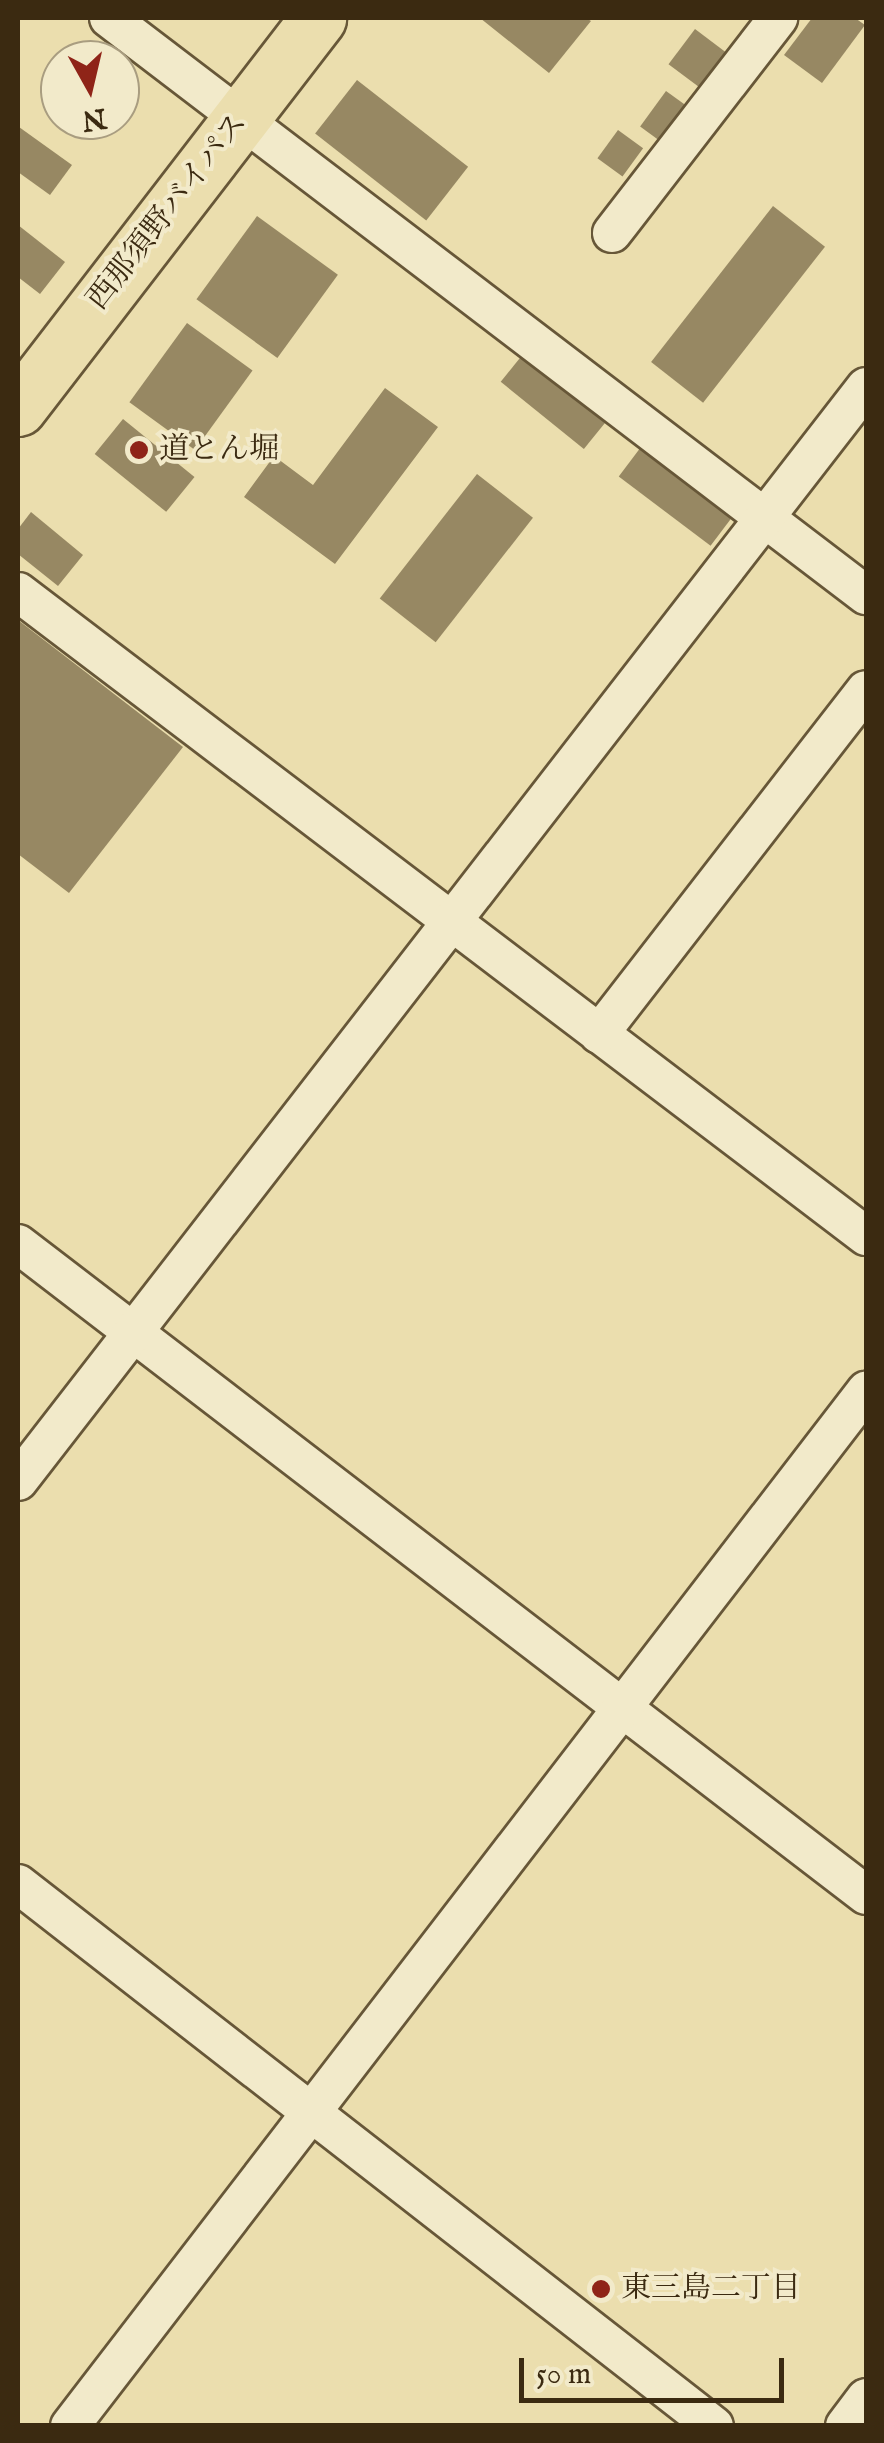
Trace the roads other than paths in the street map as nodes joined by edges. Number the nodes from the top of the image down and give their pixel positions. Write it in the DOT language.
graph roads {
  1 [pos="108,18"];
  2 [pos="318,18"];
  3 [pos="778,18"];
  4 [pos="241,118"];
  5 [pos="612,233"];
  6 [pos="866,387"];
  7 [pos="18,408"];
  8 [pos="765,516"];
  9 [pos="18,592"];
  10 [pos="866,595"];
  11 [pos="866,690"];
  12 [pos="448,920"];
  13 [pos="599,1034"];
  14 [pos="866,1236"];
  15 [pos="18,1244"];
  16 [pos="131,1330"];
  17 [pos="866,1391"];
  18 [pos="18,1481"];
  19 [pos="622,1711"];
  20 [pos="18,1884"];
  21 [pos="866,1895"];
  22 [pos="309,2108"];
  23 [pos="866,2398"];
  24 [pos="70,2426"];
  25 [pos="714,2426"];
  26 [pos="845,2426"];
  1 -- 4 [label="street"];
  2 -- 4 [label="highway, 西那須野バイパス"];
  3 -- 5 [label="street"];
  4 -- 7 [label="highway, 西那須野バイパス"];
  4 -- 8 [label="street"];
  6 -- 8 [label="street"];
  8 -- 10 [label="street"];
  8 -- 12 [label="street"];
  9 -- 12 [label="street"];
  11 -- 13 [label="street"];
  12 -- 13 [label="street"];
  12 -- 16 [label="street"];
  13 -- 14 [label="street"];
  15 -- 16 [label="street"];
  16 -- 18 [label="street"];
  16 -- 19 [label="street"];
  17 -- 19 [label="street"];
  19 -- 21 [label="street"];
  19 -- 22 [label="street"];
  20 -- 22 [label="street"];
  22 -- 24 [label="street"];
  22 -- 25 [label="street"];
  23 -- 26 [label="street"];
}
